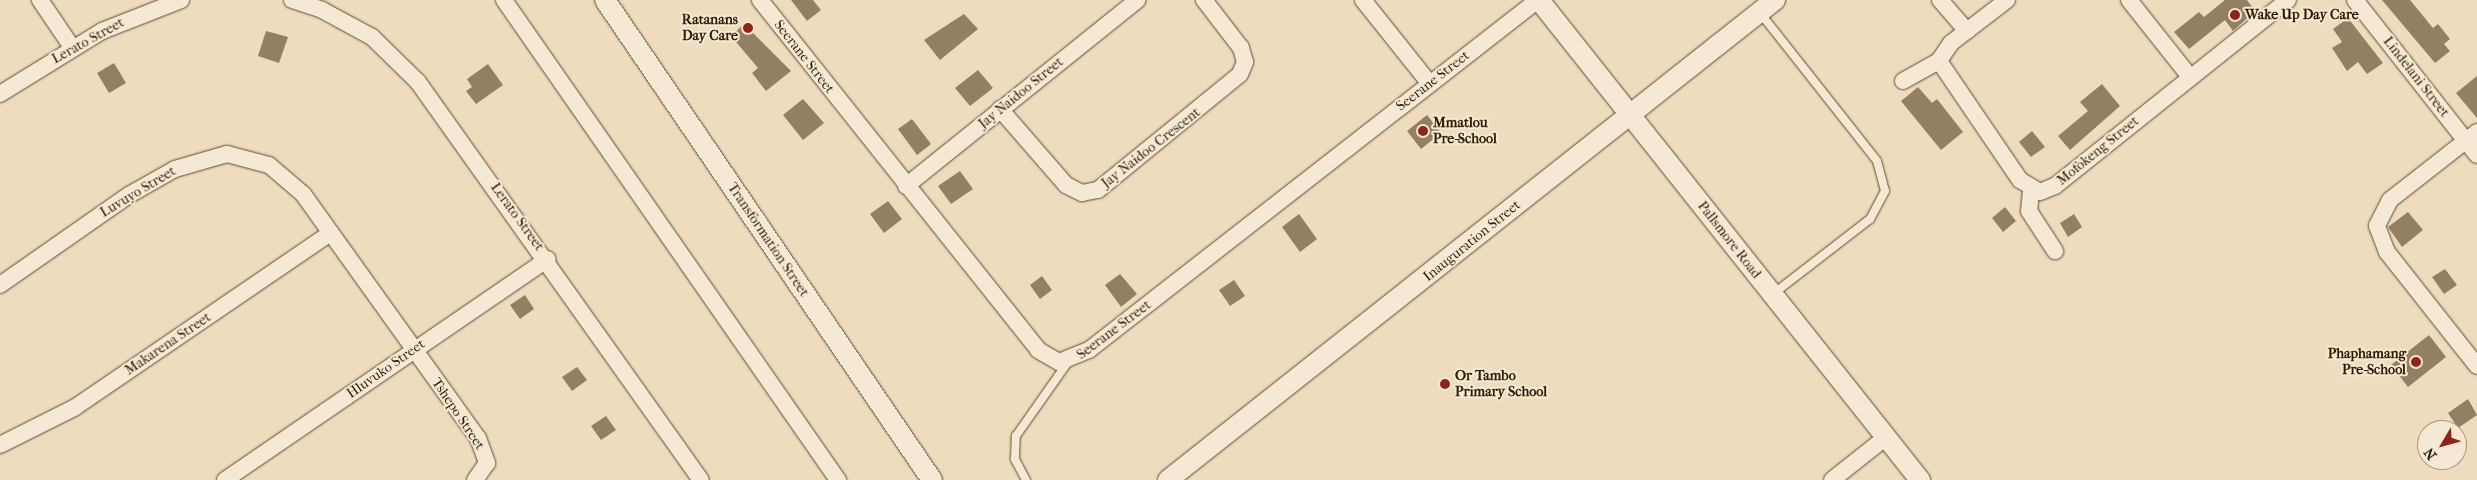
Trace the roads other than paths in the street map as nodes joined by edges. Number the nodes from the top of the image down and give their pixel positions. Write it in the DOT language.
graph roads {
  1 [pos="40,0"];
  2 [pos="181,0"];
  3 [pos="292,0"];
  4 [pos="504,0"];
  5 [pos="605,0"];
  6 [pos="760,0"];
  7 [pos="1137,0"];
  8 [pos="1204,0"];
  9 [pos="1363,0"];
  10 [pos="1539,0"];
  11 [pos="1776,0"];
  12 [pos="1940,0"];
  13 [pos="2007,0"];
  14 [pos="2129,0"];
  15 [pos="2288,0"];
  16 [pos="2354,0"];
  17 [pos="1760,13"];
  18 [pos="1967,32"];
  19 [pos="72,47"];
  20 [pos="1939,61"];
  21 [pos="2190,77"];
  22 [pos="1904,81"];
  23 [pos="1430,84"];
  24 [pos="0,94"];
  25 [pos="1000,109"];
  26 [pos="1630,115"];
  27 [pos="2471,136"];
  28 [pos="2477,155"];
  29 [pos="906,186"];
  30 [pos="2031,190"];
  31 [pos="331,233"];
  32 [pos="2055,251"];
  33 [pos="548,259"];
  34 [pos="0,285"];
  35 [pos="1771,295"];
  36 [pos="413,350"];
  37 [pos="1068,362"];
  38 [pos="2477,366"];
  39 [pos="1885,438"];
  40 [pos="0,445"];
  41 [pos="225,480"];
  42 [pos="475,480"];
  43 [pos="701,480"];
  44 [pos="838,480"];
  45 [pos="932,480"];
  46 [pos="1026,480"];
  47 [pos="1168,480"];
  48 [pos="1832,480"];
  49 [pos="1920,480"];
  1 -- 19 [label="street"];
  2 -- 19 [label="street, Lerato Street"];
  3 -- 33 [label="street, Lerato Street"];
  4 -- 44 [label="street"];
  5 -- 45 [label="street, Transformation Street"];
  6 -- 29 [label="street, Seerane Street"];
  7 -- 25 [label="street, Jay Naidoo Street"];
  8 -- 25 [label="street, Jay Naidoo Crescent"];
  9 -- 23 [label="street"];
  10 -- 23 [label="street, Seerane Street"];
  10 -- 26 [label="street, Pallsmore Road"];
  11 -- 17 [label="street, Inauguration Street"];
  12 -- 18 [label="street"];
  13 -- 18 [label="street"];
  14 -- 21 [label="street"];
  15 -- 21 [label="street, Mofokeng Street"];
  16 -- 27 [label="street, Lindelani Street"];
  17 -- 26 [label="street, Inauguration Street"];
  17 -- 35 [label="lane"];
  18 -- 20 [label="street"];
  19 -- 24 [label="street, Lerato Street"];
  20 -- 22 [label="street"];
  20 -- 30 [label="street"];
  21 -- 30 [label="street, Mofokeng Street"];
  23 -- 37 [label="street, Seerane Street"];
  25 -- 29 [label="street, Jay Naidoo Street"];
  26 -- 35 [label="street, Pallsmore Road"];
  26 -- 47 [label="street, Inauguration Street"];
  27 -- 28 [label="street, Lindelani Street"];
  27 -- 38 [label="street"];
  29 -- 37 [label="street, Seerane Street"];
  30 -- 32 [label="street"];
  31 -- 34 [label="street, Luvuyo Street"];
  31 -- 36 [label="street, Luvuyo Street"];
  31 -- 40 [label="street, Makarena Street"];
  33 -- 36 [label="street, Hluvuko Street"];
  33 -- 43 [label="street, Lerato Street"];
  35 -- 39 [label="street, Pallsmore Road"];
  36 -- 41 [label="street, Hluvuko Street"];
  36 -- 42 [label="street, Tshepo Street"];
  37 -- 46 [label="lane"];
  39 -- 48 [label="street"];
  39 -- 49 [label="street, Pallsmore Road"];
}
